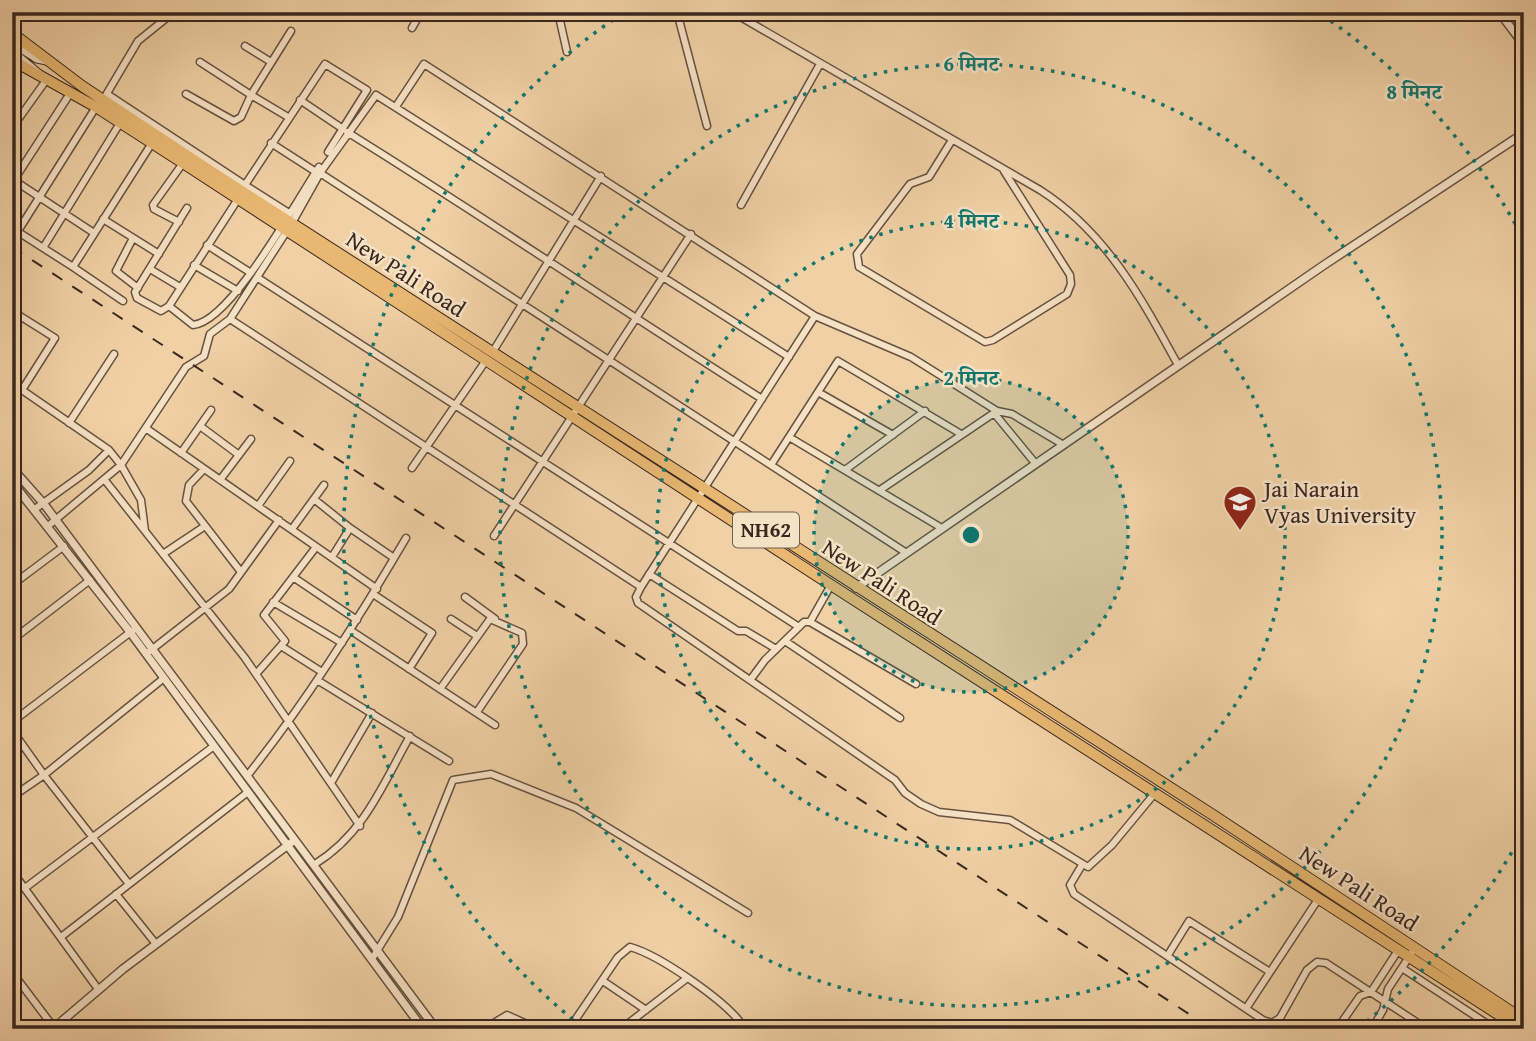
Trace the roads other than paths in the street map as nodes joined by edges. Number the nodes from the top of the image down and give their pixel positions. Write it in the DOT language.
graph roads {
  1 [pos="174,12"];
  2 [pos="421,12"];
  3 [pos="558,12"];
  4 [pos="677,12"];
  5 [pos="732,12"];
  6 [pos="1499,12"];
  7 [pos="412,28"];
  8 [pos="291,31"];
  9 [pos="12,33"];
  10 [pos="12,43"];
  11 [pos="1524,45"];
  12 [pos="244,46"];
  13 [pos="12,52"];
  14 [pos="567,52"];
  15 [pos="49,61"];
  16 [pos="25,62"];
  17 [pos="200,62"];
  18 [pos="271,62"];
  19 [pos="820,64"];
  20 [pos="12,76"];
  21 [pos="43,77"];
  22 [pos="71,92"];
  23 [pos="186,94"];
  24 [pos="251,95"];
  25 [pos="102,100"];
  26 [pos="300,100"];
  27 [pos="397,106"];
  28 [pos="288,117"];
  29 [pos="120,123"];
  30 [pos="707,126"];
  31 [pos="13,127"];
  32 [pos="345,131"];
  33 [pos="1524,133"];
  34 [pos="951,140"];
  35 [pos="152,143"];
  36 [pos="271,143"];
  37 [pos="183,163"];
  38 [pos="1003,170"];
  39 [pos="318,173"];
  40 [pos="601,176"];
  41 [pos="13,181"];
  42 [pos="245,185"];
  43 [pos="38,196"];
  44 [pos="238,199"];
  45 [pos="741,205"];
  46 [pos="187,208"];
  47 [pos="64,213"];
  48 [pos="103,219"];
  49 [pos="575,220"];
  50 [pos="179,222"];
  51 [pos="287,222"];
  52 [pos="15,230"];
  53 [pos="94,233"];
  54 [pos="691,234"];
  55 [pos="133,238"];
  56 [pos="207,245"];
  57 [pos="43,248"];
  58 [pos="159,254"];
  59 [pos="550,260"];
  60 [pos="194,265"];
  61 [pos="72,267"];
  62 [pos="150,269"];
  63 [pos="251,273"];
  64 [pos="664,276"];
  65 [pos="258,278"];
  66 [pos="180,287"];
  67 [pos="138,288"];
  68 [pos="238,291"];
  69 [pos="123,301"];
  70 [pos="523,304"];
  71 [pos="169,306"];
  72 [pos="12,311"];
  73 [pos="815,316"];
  74 [pos="230,319"];
  75 [pos="635,319"];
  76 [pos="114,354"];
  77 [pos="489,356"];
  78 [pos="789,357"];
  79 [pos="608,359"];
  80 [pos="1178,365"];
  81 [pos="12,384"];
  82 [pos="22,390"];
  83 [pos="818,392"];
  84 [pos="762,399"];
  85 [pos="457,407"];
  86 [pos="211,411"];
  87 [pos="925,411"];
  88 [pos="574,412"];
  89 [pos="996,412"];
  90 [pos="69,423"];
  91 [pos="200,426"];
  92 [pos="147,429"];
  93 [pos="961,434"];
  94 [pos="893,435"];
  95 [pos="789,438"];
  96 [pos="251,439"];
  97 [pos="735,442"];
  98 [pos="1062,444"];
  99 [pos="429,447"];
  100 [pos="109,450"];
  101 [pos="181,453"];
  102 [pos="239,455"];
  103 [pos="290,461"];
  104 [pos="542,462"];
  105 [pos="1035,463"];
  106 [pos="121,465"];
  107 [pos="771,465"];
  108 [pos="12,467"];
  109 [pos="412,468"];
  110 [pos="204,469"];
  111 [pos="845,470"];
  112 [pos="104,479"];
  113 [pos="220,480"];
  114 [pos="12,482"];
  115 [pos="324,485"];
  116 [pos="880,490"];
  117 [pos="701,494"];
  118 [pos="314,499"];
  119 [pos="515,503"];
  120 [pos="44,504"];
  121 [pos="258,506"];
  122 [pos="35,509"];
  123 [pos="278,520"];
  124 [pos="52,523"];
  125 [pos="205,526"];
  126 [pos="940,527"];
  127 [pos="350,528"];
  128 [pos="292,530"];
  129 [pos="145,531"];
  130 [pos="494,536"];
  131 [pos="406,538"];
  132 [pos="668,544"];
  133 [pos="64,546"];
  134 [pos="316,547"];
  135 [pos="905,552"];
  136 [pos="163,554"];
  137 [pos="332,557"];
  138 [pos="394,558"];
  139 [pos="242,572"];
  140 [pos="649,574"];
  141 [pos="293,577"];
  142 [pos="90,580"];
  143 [pos="12,585"];
  144 [pos="831,585"];
  145 [pos="641,587"];
  146 [pos="856,588"];
  147 [pos="375,592"];
  148 [pos="466,597"];
  149 [pos="273,602"];
  150 [pos="206,607"];
  151 [pos="451,619"];
  152 [pos="495,619"];
  153 [pos="357,620"];
  154 [pos="810,622"];
  155 [pos="799,626"];
  156 [pos="133,630"];
  157 [pos="350,630"];
  158 [pos="477,636"];
  159 [pos="12,640"];
  160 [pos="785,641"];
  161 [pos="342,643"];
  162 [pos="281,646"];
  163 [pos="776,649"];
  164 [pos="150,652"];
  165 [pos="409,669"];
  166 [pos="322,672"];
  167 [pos="256,674"];
  168 [pos="164,678"];
  169 [pos="751,679"];
  170 [pos="317,680"];
  171 [pos="916,684"];
  172 [pos="440,689"];
  173 [pos="477,712"];
  174 [pos="372,713"];
  175 [pos="900,718"];
  176 [pos="12,722"];
  177 [pos="290,722"];
  178 [pos="495,725"];
  179 [pos="12,730"];
  180 [pos="411,736"];
  181 [pos="214,746"];
  182 [pos="449,761"];
  183 [pos="44,775"];
  184 [pos="247,776"];
  185 [pos="331,783"];
  186 [pos="248,792"];
  187 [pos="1156,792"];
  188 [pos="12,797"];
  189 [pos="360,826"];
  190 [pos="92,837"];
  191 [pos="296,839"];
  192 [pos="288,844"];
  193 [pos="315,864"];
  194 [pos="1082,865"];
  195 [pos="12,871"];
  196 [pos="129,884"];
  197 [pos="25,888"];
  198 [pos="116,894"];
  199 [pos="1319,898"];
  200 [pos="748,914"];
  201 [pos="61,937"];
  202 [pos="156,944"];
  203 [pos="1402,945"];
  204 [pos="378,950"];
  205 [pos="1412,952"];
  206 [pos="1168,955"];
  207 [pos="372,959"];
  208 [pos="1402,968"];
  209 [pos="12,972"];
  210 [pos="1270,972"];
  211 [pos="686,979"];
  212 [pos="603,981"];
  213 [pos="98,989"];
  214 [pos="1370,992"];
  215 [pos="1385,1001"];
  216 [pos="1247,1007"];
  217 [pos="646,1010"];
  218 [pos="1524,1020"];
  219 [pos="56,1029"];
  220 [pos="423,1029"];
  221 [pos="436,1029"];
  222 [pos="484,1029"];
  223 [pos="538,1029"];
  224 [pos="569,1029"];
  225 [pos="621,1029"];
  226 [pos="745,1029"];
  227 [pos="1337,1029"];
  228 [pos="1372,1029"];
  229 [pos="1427,1029"];
  230 [pos="1495,1029"];
  231 [pos="1521,1029"];
  1 -- 25 [label="street"];
  2 -- 7 [label="street"];
  3 -- 14 [label="street"];
  4 -- 30 [label="street"];
  5 -- 19 [label="street"];
  6 -- 11 [label="street"];
  8 -- 18 [label="street"];
  9 -- 15 [label="highway, New Pali Road / NH62"];
  10 -- 16 [label="main road"];
  12 -- 18 [label="street"];
  13 -- 16 [label="main road"];
  15 -- 16 [label="main road"];
  15 -- 25 [label="highway, New Pali Road / NH62"];
  16 -- 20 [label="street"];
  16 -- 21 [label="highway, New Pali Road / NH62"];
  17 -- 24 [label="street"];
  18 -- 24 [label="street"];
  19 -- 34 [label="street"];
  19 -- 45 [label="street"];
  21 -- 22 [label="highway, New Pali Road / NH62"];
  21 -- 31 [label="street"];
  22 -- 25 [label="highway, New Pali Road / NH62"];
  22 -- 41 [label="street"];
  23 -- 24 [label="street"];
  24 -- 28 [label="street"];
  25 -- 29 [label="highway, New Pali Road / NH62"];
  25 -- 42 [label="street"];
  25 -- 43 [label="street"];
  25 -- 51 [label="highway, New Pali Road / NH62"];
  26 -- 28 [label="street"];
  26 -- 32 [label="street"];
  26 -- 32 [label="street"];
  27 -- 32 [label="street"];
  27 -- 40 [label="street"];
  27 -- 49 [label="street"];
  28 -- 36 [label="street"];
  29 -- 35 [label="highway, New Pali Road / NH62"];
  29 -- 47 [label="street"];
  32 -- 39 [label="street"];
  32 -- 59 [label="street"];
  33 -- 80 [label="street"];
  34 -- 38 [label="street"];
  34 -- 38 [label="street"];
  35 -- 37 [label="highway, New Pali Road / NH62"];
  35 -- 48 [label="street"];
  36 -- 39 [label="street"];
  36 -- 42 [label="street"];
  37 -- 44 [label="highway, New Pali Road / NH62"];
  37 -- 50 [label="street"];
  38 -- 80 [label="street"];
  39 -- 51 [label="street"];
  39 -- 51 [label="street"];
  39 -- 70 [label="street"];
  40 -- 49 [label="street"];
  40 -- 54 [label="street"];
  41 -- 43 [label="street"];
  42 -- 51 [label="street"];
  43 -- 47 [label="street"];
  43 -- 52 [label="street"];
  44 -- 51 [label="highway, New Pali Road / NH62"];
  44 -- 56 [label="street"];
  46 -- 50 [label="street"];
  47 -- 53 [label="street"];
  47 -- 57 [label="street"];
  48 -- 53 [label="street"];
  48 -- 55 [label="street"];
  49 -- 59 [label="street"];
  49 -- 64 [label="street"];
  50 -- 58 [label="street"];
  51 -- 63 [label="street"];
  51 -- 65 [label="street"];
  51 -- 77 [label="highway, New Pali Road / NH62"];
  52 -- 57 [label="street"];
  53 -- 61 [label="street"];
  54 -- 64 [label="street"];
  54 -- 73 [label="street"];
  55 -- 58 [label="street"];
  55 -- 67 [label="street"];
  56 -- 60 [label="street"];
  56 -- 63 [label="street"];
  57 -- 61 [label="street"];
  58 -- 62 [label="street"];
  59 -- 70 [label="street"];
  59 -- 75 [label="street"];
  60 -- 66 [label="street"];
  60 -- 68 [label="street"];
  61 -- 69 [label="street"];
  62 -- 66 [label="street"];
  62 -- 67 [label="street"];
  63 -- 68 [label="street"];
  64 -- 75 [label="street"];
  64 -- 78 [label="street"];
  65 -- 74 [label="street"];
  65 -- 85 [label="street"];
  66 -- 71 [label="street"];
  67 -- 71 [label="street"];
  68 -- 71 [label="street"];
  70 -- 77 [label="street"];
  70 -- 79 [label="street"];
  72 -- 82 [label="street"];
  73 -- 78 [label="street"];
  73 -- 89 [label="street"];
  74 -- 92 [label="street"];
  74 -- 99 [label="street"];
  75 -- 79 [label="street"];
  75 -- 84 [label="street"];
  76 -- 90 [label="street"];
  77 -- 85 [label="street"];
  77 -- 88 [label="highway, New Pali Road / NH62"];
  78 -- 84 [label="street"];
  79 -- 88 [label="street"];
  79 -- 97 [label="street"];
  80 -- 98 [label="street"];
  81 -- 82 [label="street"];
  82 -- 90 [label="street"];
  83 -- 87 [label="street"];
  83 -- 94 [label="street"];
  83 -- 95 [label="street"];
  84 -- 97 [label="street"];
  85 -- 99 [label="street"];
  85 -- 104 [label="street"];
  86 -- 91 [label="street"];
  87 -- 93 [label="street"];
  87 -- 94 [label="street"];
  88 -- 104 [label="street"];
  88 -- 117 [label="highway, New Pali Road / NH62"];
  89 -- 93 [label="street"];
  89 -- 98 [label="street"];
  89 -- 105 [label="street"];
  90 -- 100 [label="street"];
  91 -- 101 [label="street"];
  91 -- 102 [label="street"];
  92 -- 101 [label="street"];
  92 -- 106 [label="street"];
  93 -- 116 [label="street"];
  94 -- 111 [label="street"];
  95 -- 107 [label="street"];
  95 -- 111 [label="street"];
  96 -- 102 [label="street"];
  97 -- 107 [label="street"];
  97 -- 117 [label="street"];
  98 -- 105 [label="street"];
  99 -- 109 [label="street"];
  99 -- 119 [label="street"];
  100 -- 106 [label="street"];
  100 -- 120 [label="street"];
  101 -- 110 [label="street"];
  102 -- 113 [label="street"];
  103 -- 121 [label="street"];
  104 -- 119 [label="street"];
  104 -- 132 [label="street"];
  105 -- 126 [label="street"];
  106 -- 112 [label="street"];
  106 -- 129 [label="street"];
  107 -- 135 [label="street"];
  108 -- 120 [label="street"];
  110 -- 113 [label="street"];
  110 -- 125 [label="street"];
  111 -- 116 [label="street"];
  112 -- 124 [label="street"];
  112 -- 129 [label="street"];
  113 -- 121 [label="street"];
  114 -- 122 [label="street"];
  115 -- 118 [label="street"];
  116 -- 126 [label="street"];
  117 -- 132 [label="street"];
  117 -- 144 [label="highway, New Pali Road / NH62"];
  117 -- 146 [label="highway, New Pali Road / NH62"];
  118 -- 127 [label="street"];
  118 -- 128 [label="street"];
  119 -- 130 [label="street"];
  119 -- 145 [label="street"];
  120 -- 122 [label="street"];
  120 -- 124 [label="street"];
  121 -- 123 [label="street"];
  122 -- 124 [label="street"];
  123 -- 128 [label="street"];
  123 -- 139 [label="street"];
  124 -- 133 [label="street"];
  124 -- 156 [label="street"];
  125 -- 136 [label="street"];
  125 -- 139 [label="street"];
  126 -- 135 [label="street"];
  127 -- 137 [label="street"];
  127 -- 138 [label="street"];
  128 -- 134 [label="street"];
  129 -- 136 [label="street"];
  131 -- 138 [label="street"];
  132 -- 140 [label="street"];
  132 -- 155 [label="street"];
  133 -- 142 [label="street"];
  133 -- 143 [label="street"];
  134 -- 137 [label="street"];
  134 -- 141 [label="street"];
  135 -- 146 [label="street"];
  136 -- 150 [label="street"];
  137 -- 147 [label="street"];
  138 -- 147 [label="street"];
  139 -- 150 [label="street"];
  140 -- 145 [label="street"];
  140 -- 163 [label="street"];
  141 -- 149 [label="street"];
  141 -- 153 [label="street"];
  142 -- 156 [label="street"];
  142 -- 159 [label="street"];
  144 -- 154 [label="street"];
  144 -- 187 [label="highway, New Pali Road / NH62"];
  145 -- 169 [label="street"];
  146 -- 203 [label="highway, New Pali Road / NH62"];
  147 -- 153 [label="street"];
  147 -- 165 [label="street"];
  148 -- 152 [label="street"];
  149 -- 161 [label="street"];
  149 -- 162 [label="street"];
  150 -- 164 [label="street"];
  150 -- 167 [label="street"];
  151 -- 158 [label="street"];
  152 -- 158 [label="street"];
  152 -- 173 [label="street"];
  153 -- 157 [label="street"];
  154 -- 155 [label="street"];
  154 -- 171 [label="street"];
  155 -- 160 [label="street"];
  156 -- 164 [label="street"];
  156 -- 176 [label="street"];
  157 -- 161 [label="street"];
  157 -- 165 [label="street"];
  158 -- 172 [label="street"];
  160 -- 163 [label="street"];
  160 -- 175 [label="street"];
  161 -- 166 [label="street"];
  162 -- 166 [label="street"];
  162 -- 167 [label="street"];
  163 -- 169 [label="street"];
  164 -- 168 [label="street"];
  164 -- 184 [label="street"];
  165 -- 172 [label="street"];
  166 -- 170 [label="street"];
  167 -- 177 [label="street"];
  168 -- 181 [label="street"];
  168 -- 183 [label="street"];
  169 -- 194 [label="street"];
  170 -- 174 [label="street"];
  170 -- 177 [label="street"];
  172 -- 173 [label="street"];
  173 -- 178 [label="street"];
  174 -- 180 [label="street"];
  174 -- 185 [label="street"];
  177 -- 184 [label="street"];
  177 -- 185 [label="street"];
  179 -- 183 [label="street"];
  180 -- 182 [label="street"];
  180 -- 189 [label="street"];
  181 -- 186 [label="street"];
  181 -- 190 [label="street"];
  183 -- 188 [label="street"];
  183 -- 190 [label="street"];
  184 -- 191 [label="street"];
  185 -- 189 [label="street"];
  186 -- 192 [label="street"];
  186 -- 196 [label="street"];
  187 -- 194 [label="street"];
  187 -- 199 [label="highway, New Pali Road / NH62"];
  189 -- 193 [label="street"];
  190 -- 196 [label="street"];
  190 -- 197 [label="street"];
  191 -- 192 [label="street"];
  191 -- 193 [label="street"];
  192 -- 202 [label="street"];
  192 -- 207 [label="street"];
  193 -- 204 [label="street"];
  194 -- 206 [label="street"];
  195 -- 197 [label="street"];
  196 -- 198 [label="street"];
  197 -- 201 [label="street"];
  198 -- 201 [label="street"];
  198 -- 202 [label="street"];
  199 -- 203 [label="highway, New Pali Road / NH62"];
  199 -- 210 [label="street"];
  200 -- 204 [label="street"];
  201 -- 213 [label="street"];
  202 -- 213 [label="street"];
  203 -- 205 [label="highway, New Pali Road / NH62"];
  203 -- 214 [label="street"];
  204 -- 207 [label="street"];
  204 -- 221 [label="street"];
  205 -- 208 [label="street"];
  205 -- 218 [label="highway, New Pali Road / NH62"];
  205 -- 231 [label="highway, New Pali Road / NH62"];
  206 -- 210 [label="street"];
  206 -- 216 [label="street"];
  207 -- 220 [label="street"];
  208 -- 215 [label="street"];
  208 -- 230 [label="street"];
  209 -- 219 [label="street"];
  210 -- 216 [label="street"];
  211 -- 212 [label="street"];
  211 -- 217 [label="street"];
  211 -- 226 [label="street"];
  212 -- 217 [label="street"];
  212 -- 224 [label="street"];
  213 -- 219 [label="street"];
  214 -- 215 [label="street"];
  214 -- 216 [label="street"];
  214 -- 227 [label="street"];
  215 -- 228 [label="street"];
  215 -- 229 [label="street"];
  217 -- 225 [label="street"];
  222 -- 223 [label="street"];
}
